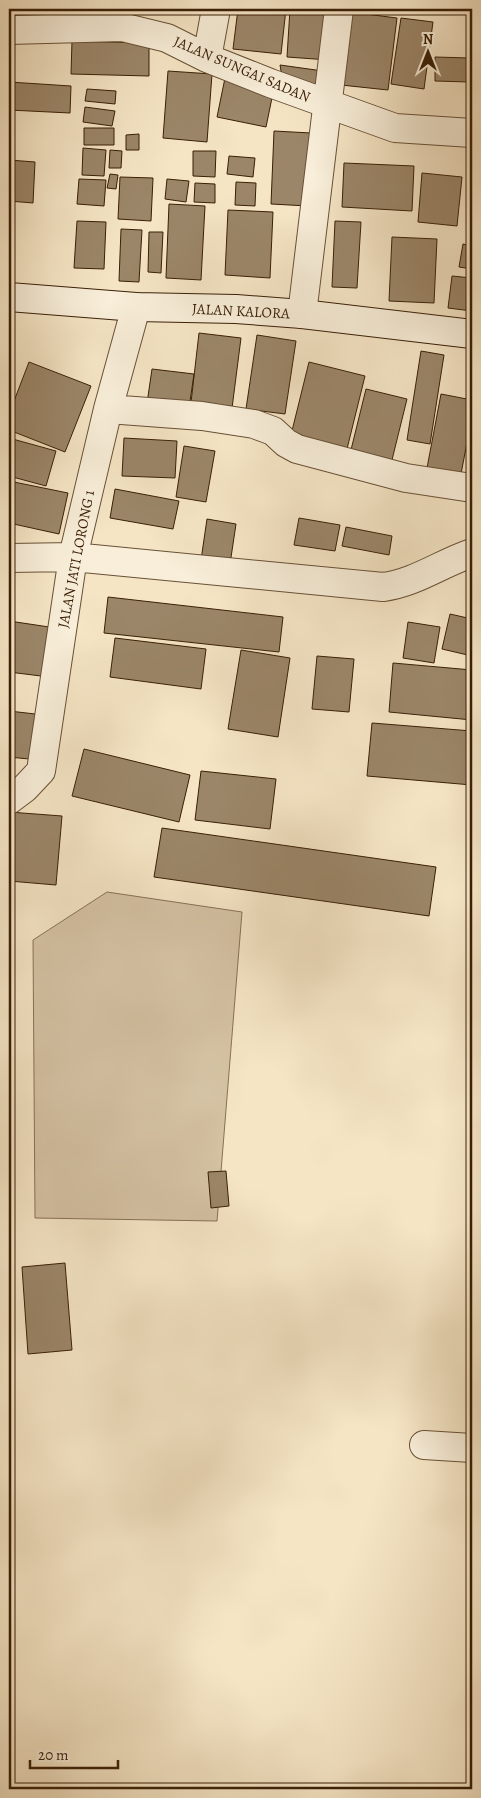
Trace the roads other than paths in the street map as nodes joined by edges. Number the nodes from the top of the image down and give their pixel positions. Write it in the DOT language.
graph roads {
  1 [pos="216,9"];
  2 [pos="339,9"];
  3 [pos="17,23"];
  4 [pos="207,58"];
  5 [pos="327,105"];
  6 [pos="472,133"];
  7 [pos="9,296"];
  8 [pos="136,307"];
  9 [pos="302,314"];
  10 [pos="472,334"];
  11 [pos="108,409"];
  12 [pos="472,488"];
  13 [pos="472,553"];
  14 [pos="74,557"];
  15 [pos="9,558"];
  16 [pos="9,800"];
  17 [pos="424,1445"];
  18 [pos="472,1448"];
  1 -- 4 [label="street"];
  2 -- 5 [label="street"];
  3 -- 4 [label="street, JALAN SUNGAI SADAN"];
  4 -- 5 [label="street, JALAN SUNGAI SADAN"];
  5 -- 6 [label="street, JALAN SUNGAI SADAN"];
  5 -- 9 [label="street"];
  7 -- 8 [label="street, JALAN KALORA"];
  8 -- 9 [label="street, JALAN KALORA"];
  8 -- 11 [label="street, JALAN JATI LORONG 1"];
  9 -- 10 [label="street, JALAN KALORA"];
  11 -- 12 [label="street"];
  11 -- 14 [label="street, JALAN JATI LORONG 1"];
  13 -- 14 [label="street"];
  14 -- 15 [label="street"];
  14 -- 16 [label="street, JALAN JATI LORONG 1"];
  17 -- 18 [label="street"];
}
